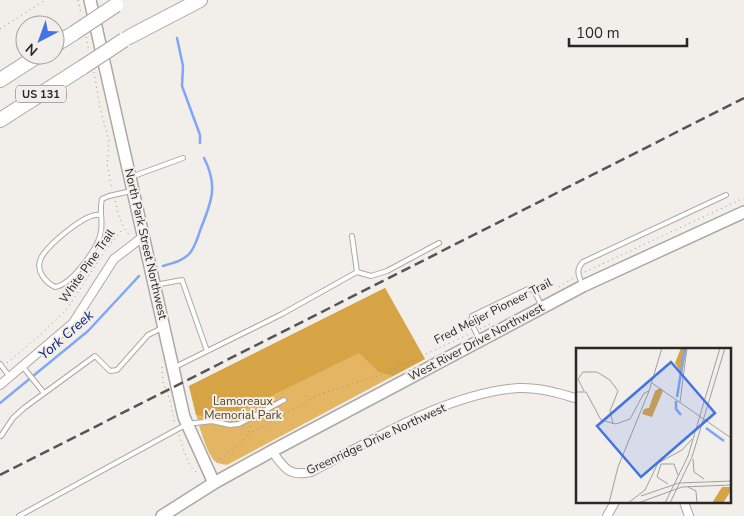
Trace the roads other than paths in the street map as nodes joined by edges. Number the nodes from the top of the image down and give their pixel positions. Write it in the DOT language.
graph roads {
  1 [pos="90,0"];
  2 [pos="186,0"];
  3 [pos="200,0"];
  4 [pos="120,3"];
  5 [pos="65,39"];
  6 [pos="127,39"];
  7 [pos="23,65"];
  8 [pos="0,80"];
  9 [pos="0,120"];
  10 [pos="183,158"];
  11 [pos="131,177"];
  12 [pos="134,190"];
  13 [pos="726,195"];
  14 [pos="744,212"];
  15 [pos="100,215"];
  16 [pos="144,236"];
  17 [pos="352,236"];
  18 [pos="439,243"];
  19 [pos="357,272"];
  20 [pos="581,280"];
  21 [pos="155,286"];
  22 [pos="542,307"];
  23 [pos="164,327"];
  24 [pos="478,336"];
  25 [pos="207,351"];
  26 [pos="1,366"];
  27 [pos="23,367"];
  28 [pos="173,368"];
  29 [pos="10,377"];
  30 [pos="0,385"];
  31 [pos="44,393"];
  32 [pos="576,398"];
  33 [pos="284,400"];
  34 [pos="187,424"];
  35 [pos="1,436"];
  36 [pos="272,451"];
  37 [pos="214,483"];
  38 [pos="614,504"];
  39 [pos="685,504"];
  40 [pos="19,516"];
  41 [pos="162,516"];
  42 [pos="607,516"];
  43 [pos="689,516"];
  1 -- 11 [label="main road, North Park Street Northwest"];
  2 -- 6 [label="highway, US 131"];
  3 -- 6 [label="highway"];
  4 -- 5 [label="highway, bridge"];
  6 -- 9 [label="highway, US 131, bridge"];
  7 -- 8 [label="highway, US 131"];
  10 -- 11 [label="lane"];
  11 -- 12 [label="main road, North Park Street Northwest"];
  12 -- 15 [label="lane"];
  12 -- 16 [label="main road, North Park Street Northwest"];
  13 -- 20 [label="lane"];
  14 -- 20 [label="main road, West River Drive Northwest"];
  15 -- 15 [label="lane"];
  16 -- 21 [label="main road, North Park Street Northwest"];
  16 -- 27 [label="street"];
  17 -- 19 [label="lane"];
  18 -- 19 [label="lane"];
  19 -- 25 [label="lane"];
  20 -- 22 [label="main road, West River Drive Northwest"];
  21 -- 23 [label="main road, North Park Street Northwest"];
  21 -- 25 [label="lane"];
  22 -- 24 [label="main road, West River Drive Northwest"];
  22 -- 24 [label="lane"];
  23 -- 28 [label="main road, North Park Street Northwest"];
  23 -- 31 [label="lane"];
  24 -- 36 [label="main road, West River Drive Northwest"];
  25 -- 28 [label="lane"];
  26 -- 29 [label="lane"];
  27 -- 29 [label="street"];
  27 -- 31 [label="lane"];
  28 -- 34 [label="main road, North Park Street Northwest"];
  29 -- 30 [label="street"];
  31 -- 35 [label="lane"];
  32 -- 36 [label="street, Greenridge Drive Northwest"];
  33 -- 34 [label="lane"];
  34 -- 37 [label="main road, North Park Street Northwest"];
  34 -- 40 [label="lane"];
  36 -- 37 [label="main road, West River Drive Northwest"];
  37 -- 41 [label="main road, West River Drive Northwest"];
  38 -- 42 [label="street"];
  39 -- 43 [label="street"];
}
